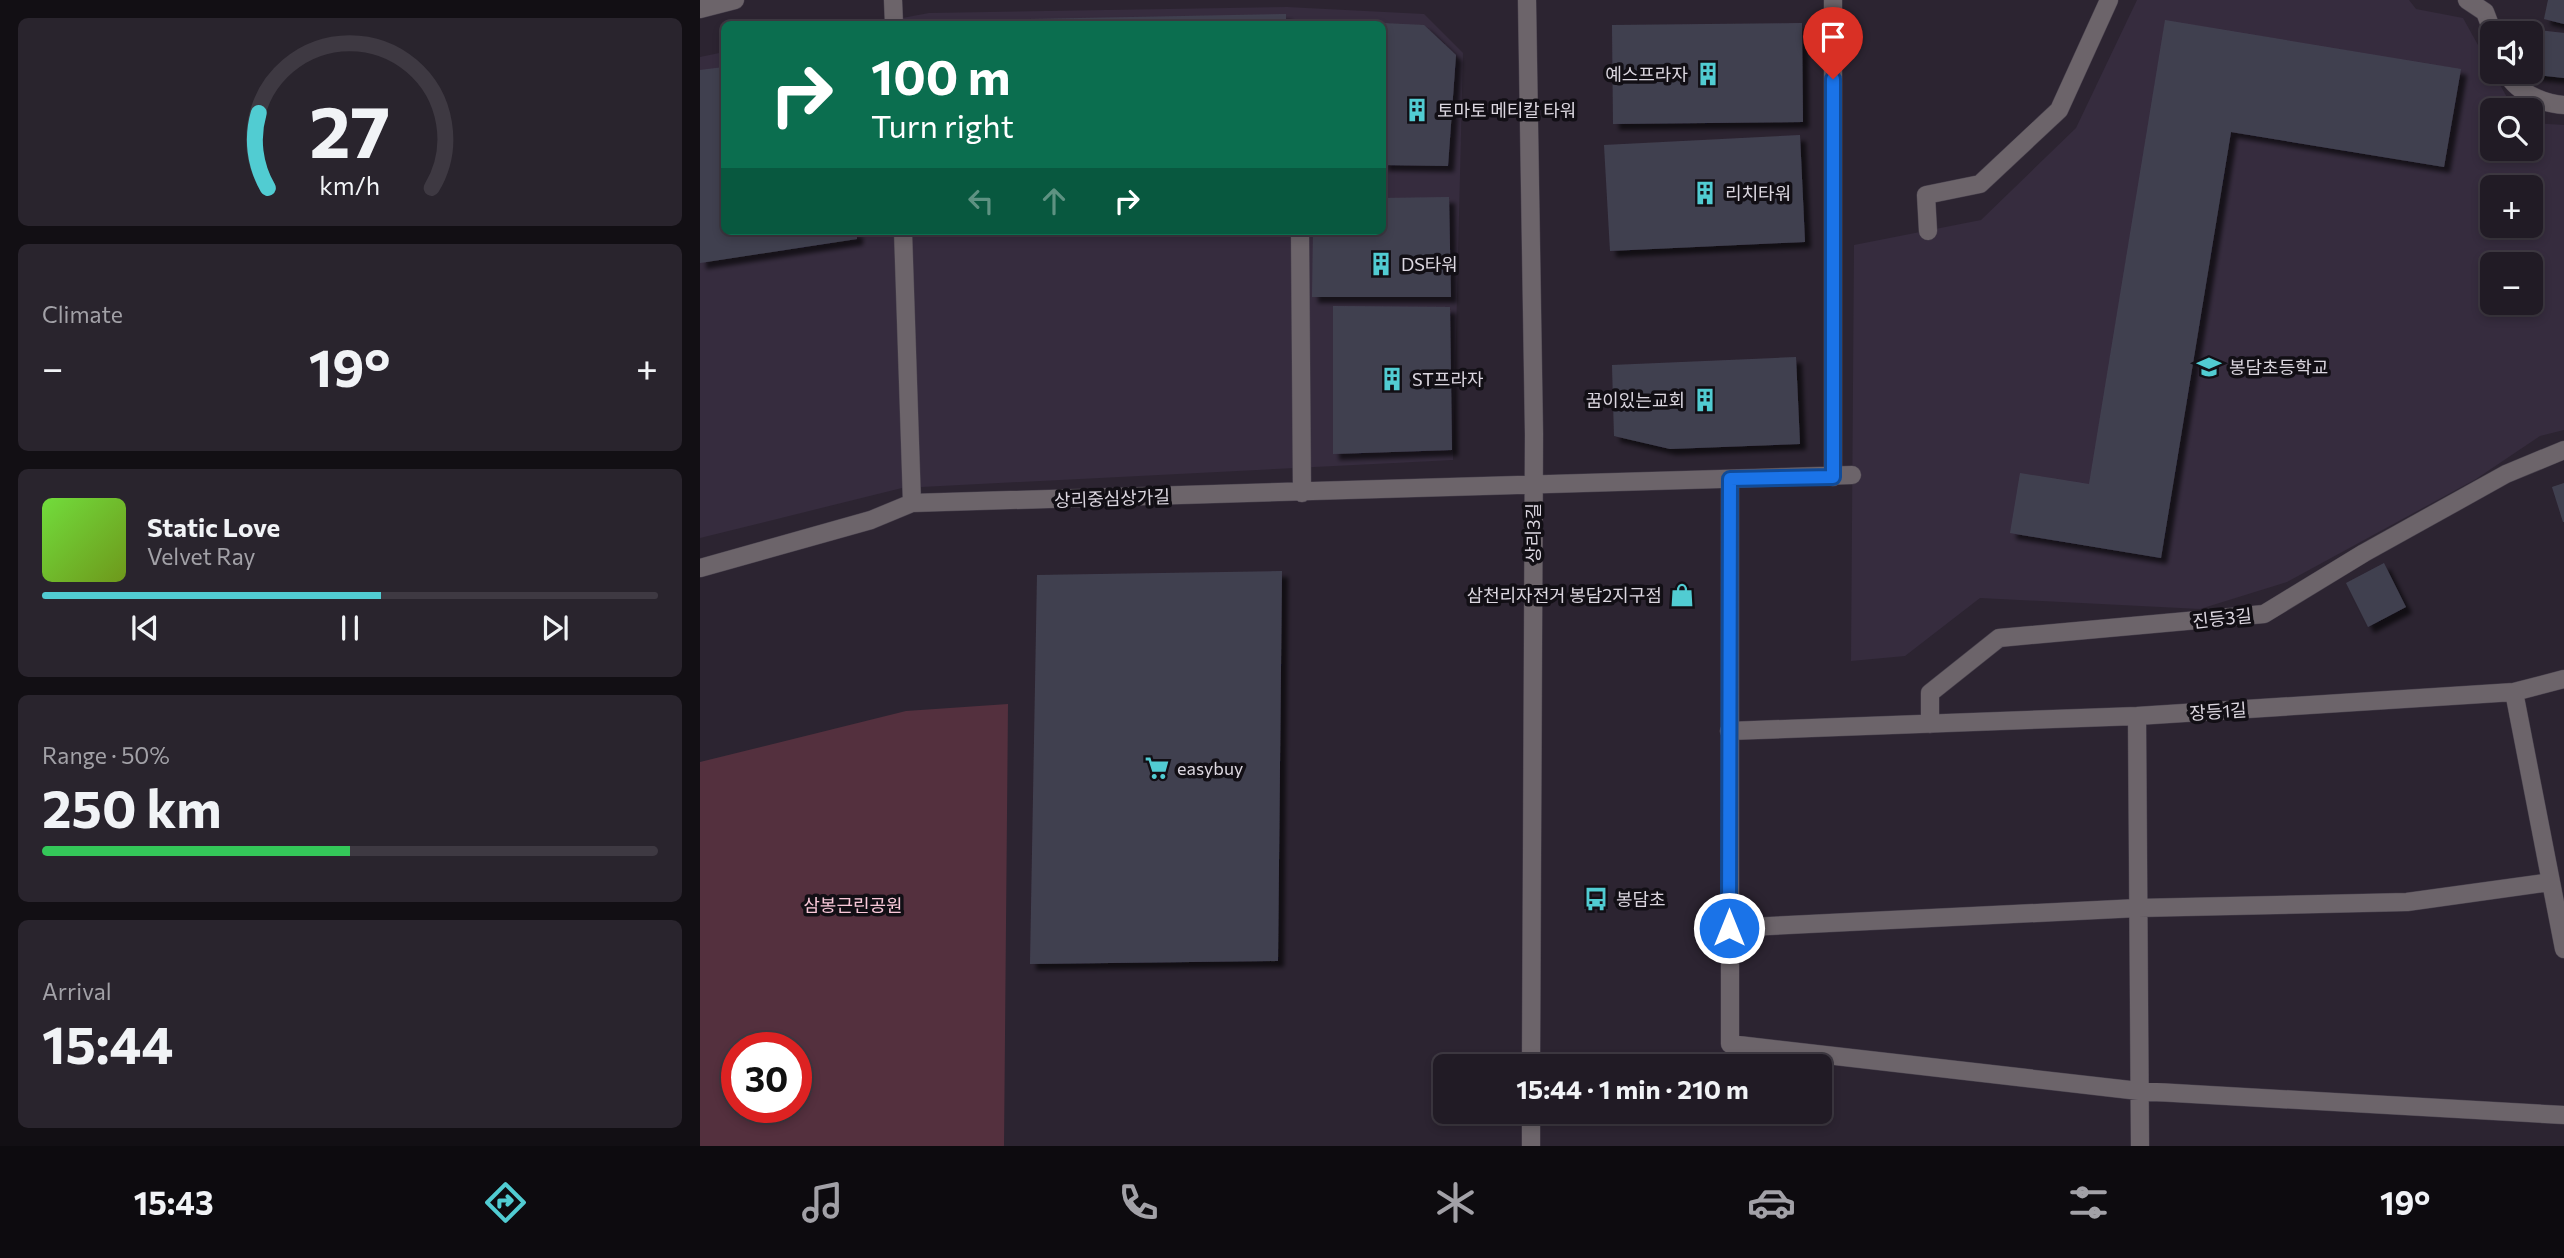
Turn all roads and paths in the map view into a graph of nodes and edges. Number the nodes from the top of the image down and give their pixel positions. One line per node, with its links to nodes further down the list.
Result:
1 (735, 0): 7 (street)
2 (894, 0): 8 (street)
3 (1527, 0): 19 (street, 상리3길)
4 (1833, 0): 17 (street)
5 (2109, 0): 12 (street)
6 (2467, 0): 9 (street)
7 (700, 9)
8 (894, 21)
9 (2489, 21)
10 (2515, 84): 11 (street)
11 (2564, 105)
12 (1928, 231)
13 (903, 235): 21 (street)
14 (1300, 235): 20 (street)
15 (2564, 450): 26 (street, 진등3길)
16 (1852, 475): 17 (street, 상리중심상가길)
17 (1833, 477): 18 (street, 상리중심상가길)
18 (1730, 479): 19 (street, 상리중심상가길); 27 (street)
19 (1534, 486): 20 (street, 상리중심상가길); 32 (street, 상리3길)
20 (1302, 493): 21 (street, 상리중심상가길)
21 (912, 503): 22 (street, 상리중심상가길)
22 (700, 568)
23 (2564, 679): 24 (street, 장등1길)
24 (2514, 692): 25 (street, 장등1길); 28 (street)
25 (2137, 716): 26 (street, 장등1길); 29 (street)
26 (1930, 724): 27 (street, 장등1길)
27 (1728, 731): 30 (street)
28 (2551, 882): 29 (street); 31 (street)
29 (2138, 908): 30 (street); 33 (street)
30 (1729, 928): 33 (street)
31 (2564, 949)
32 (1531, 1054)
33 (2138, 1091): 34 (street); 37 (street)
34 (2564, 1115)
35 (1531, 1124): 36 (street)
36 (1531, 1146)
37 (2140, 1146)

